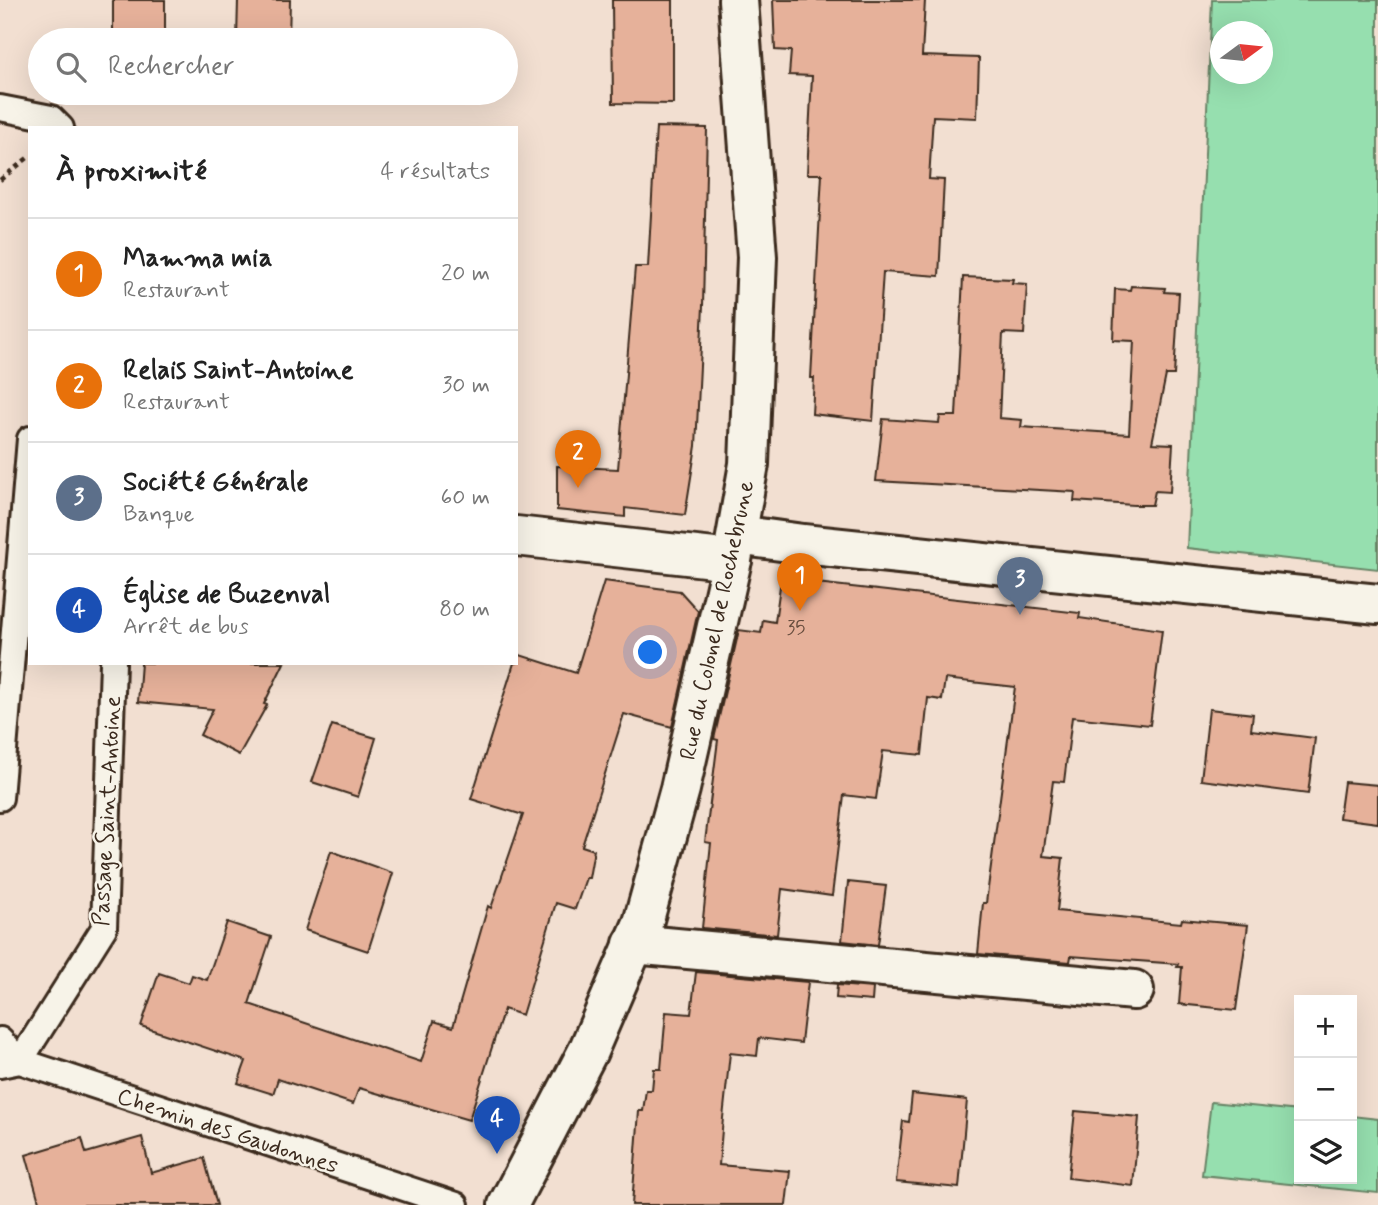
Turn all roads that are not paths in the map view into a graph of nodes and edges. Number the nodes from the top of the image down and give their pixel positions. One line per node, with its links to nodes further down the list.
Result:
1 (738, 0): 6 (street, Rue du Colonel de Rochebrune)
2 (0, 108): 3 (lane)
3 (59, 126)
4 (28, 463): 9 (lane)
5 (518, 536): 6 (street)
6 (734, 547): 7 (street); 10 (street, Rue du Colonel de Rochebrune)
7 (1378, 604)
8 (113, 665): 13 (lane, Passage Saint-Antoine)
9 (0, 798)
10 (633, 944): 11 (street); 15 (street, Rue du Colonel de Rochebrune)
11 (1134, 990)
12 (0, 1040): 13 (lane)
13 (10, 1063): 14 (lane, Chemin des Gaudonnes)
14 (456, 1205)
15 (508, 1205)

